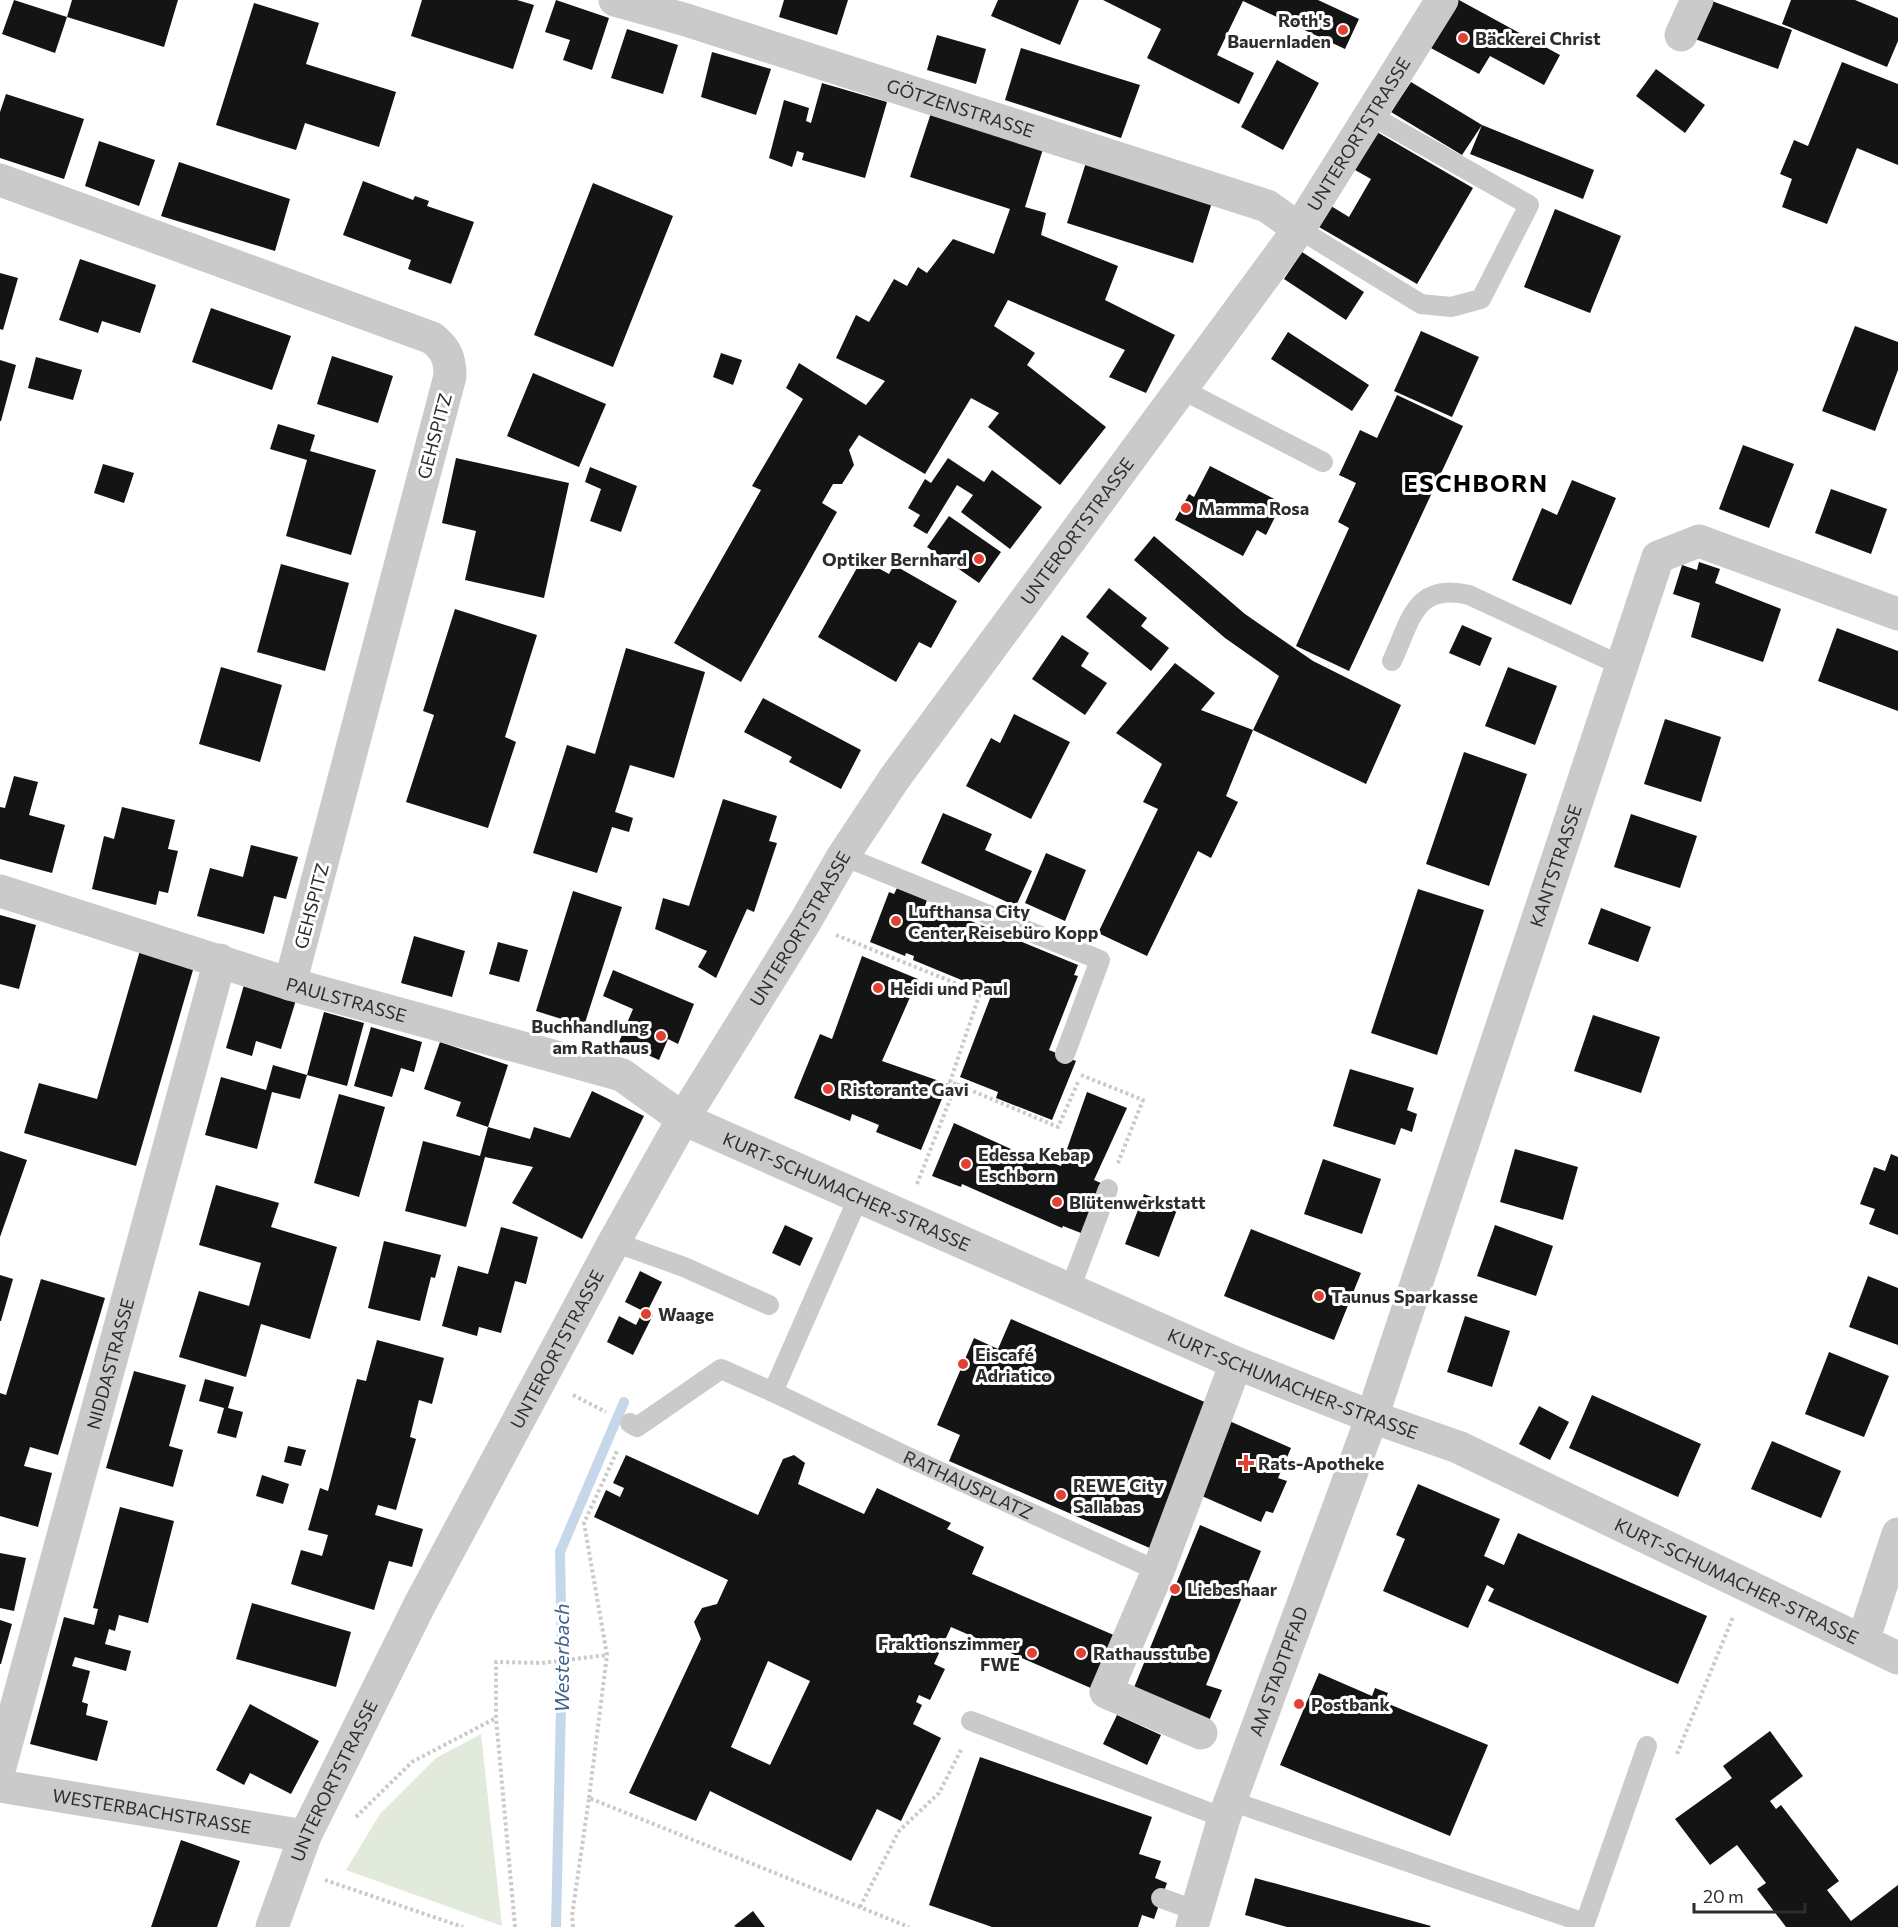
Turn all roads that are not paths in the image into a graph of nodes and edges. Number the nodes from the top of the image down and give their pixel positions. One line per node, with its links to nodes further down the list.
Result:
1 (615, 0): 7 (street, GÖTZENSTRASSE)
2 (1442, 0): 5 (street, UNTERORTSTRASSE)
3 (1697, 0): 4 (street)
4 (1681, 35)
5 (1370, 115): 7 (street, UNTERORTSTRASSE); 7 (lane)
6 (0, 180): 16 (street, GEHSPITZ)
7 (1299, 229): 8 (street, UNTERORTSTRASSE)
8 (1181, 389): 9 (lane); 13 (street, UNTERORTSTRASSE)
9 (1323, 462)
10 (1898, 614): 12 (street, KANTSTRASSE)
11 (1392, 661): 12 (lane)
12 (1622, 666): 26 (street, KANTSTRASSE)
13 (843, 856): 17 (lane); 18 (street, UNTERORTSTRASSE)
14 (0, 891): 15 (street, PAULSTRASSE)
15 (220, 960): 16 (street, PAULSTRASSE); 35 (street, NIDDASTRASSE)
16 (290, 984): 18 (street, PAULSTRASSE)
17 (1065, 1054)
18 (683, 1119): 20 (street, KURT-SCHUMACHER-STRASSE); 21 (street, UNTERORTSTRASSE)
19 (1108, 1189): 22 (lane)
20 (859, 1196): 22 (street, KURT-SCHUMACHER-STRASSE); 25 (lane)
21 (614, 1242): 23 (lane); 38 (street, UNTERORTSTRASSE)
22 (1070, 1289): 24 (street, KURT-SCHUMACHER-STRASSE)
23 (769, 1305)
24 (1236, 1363): 26 (street, KURT-SCHUMACHER-STRASSE); 29 (street)
25 (773, 1392): 27 (lane, RATHAUSPLATZ); 29 (lane, RATHAUSPLATZ)
26 (1372, 1417): 30 (street, KURT-SCHUMACHER-STRASSE); 37 (street, AM STADTPFAD)
27 (630, 1423)
28 (1898, 1534): 30 (street)
29 (1158, 1571): 33 (street)
30 (1863, 1641): 31 (street, KURT-SCHUMACHER-STRASSE)
31 (1898, 1658)
32 (971, 1721): 37 (lane)
33 (1200, 1733)
34 (1647, 1746): 37 (lane)
35 (0, 1767)
36 (0, 1786): 38 (street, WESTERBACHSTRASSE)
37 (1228, 1809): 40 (street, AM STADTPFAD)
38 (305, 1836): 41 (street, UNTERORTSTRASSE)
39 (1161, 1898): 40 (lane)
40 (1194, 1919)
41 (272, 1927)

